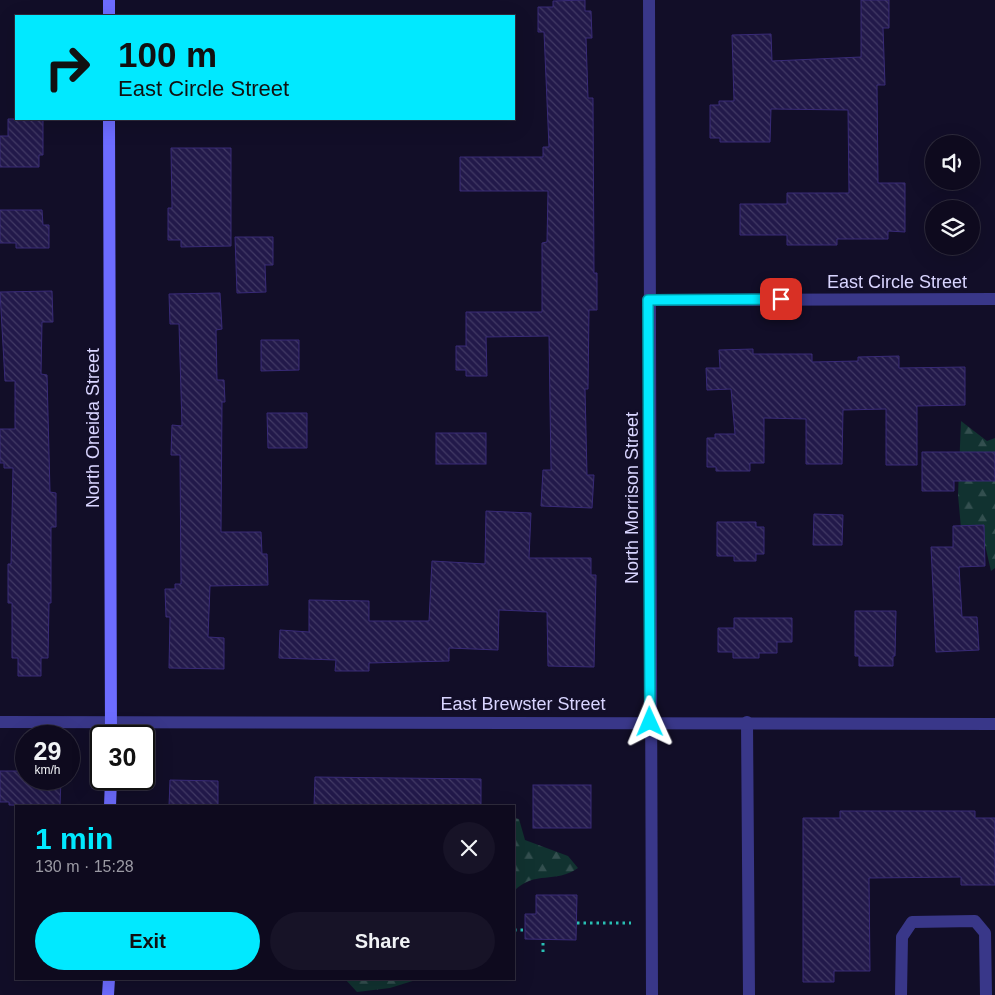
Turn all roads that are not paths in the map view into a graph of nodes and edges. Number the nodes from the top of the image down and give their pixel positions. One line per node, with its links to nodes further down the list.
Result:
1 (109, 0): 3 (main road)
2 (649, 0): 6 (street, North Morrison Street)
3 (109, 15)
4 (109, 120): 7 (main road, North Oneida Street)
5 (995, 299): 6 (street, East Circle Street)
6 (648, 300): 9 (street, North Morrison Street)
7 (111, 721): 8 (street, East Brewster Street); 9 (street, East Brewster Street); 12 (main road, North Oneida Street)
8 (0, 722)
9 (650, 722): 10 (street, East Brewster Street); 17 (street, North Morrison Street)
10 (747, 722): 11 (street, East Brewster Street); 18 (street)
11 (995, 724)
12 (111, 725)
13 (111, 790): 14 (main road)
14 (110, 805)
15 (108, 980): 16 (main road)
16 (108, 995)
17 (652, 995)
18 (749, 995)
19 (901, 995): 20 (street)
20 (986, 995)

